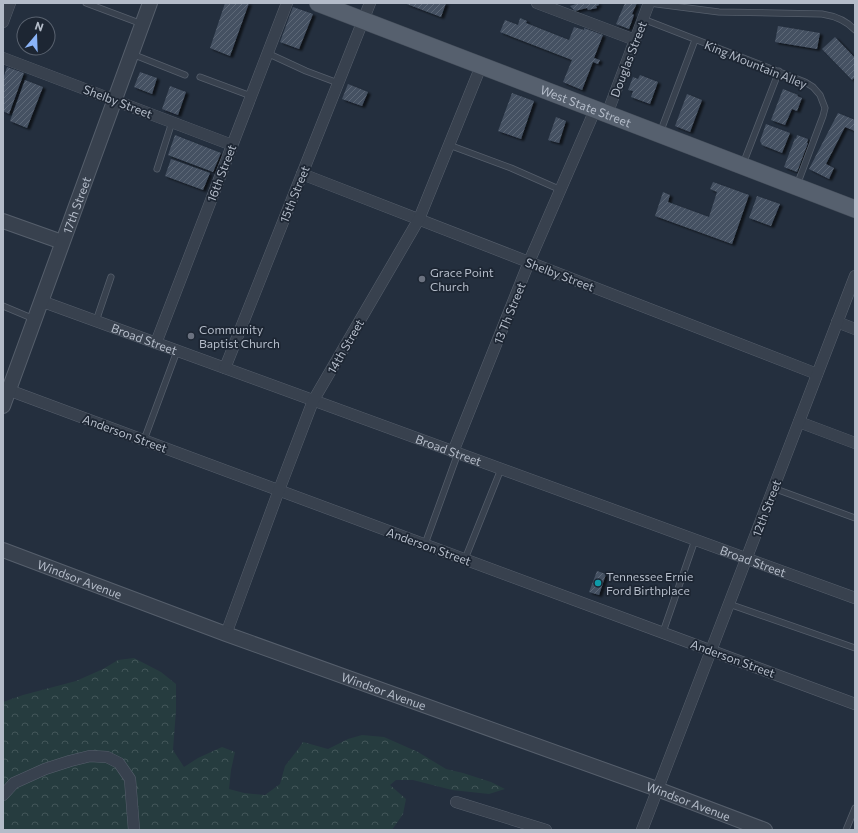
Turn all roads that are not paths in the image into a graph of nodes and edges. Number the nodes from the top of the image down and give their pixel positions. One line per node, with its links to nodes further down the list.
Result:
1 (10, 3): 11 (street)
2 (86, 3): 12 (lane)
3 (150, 3): 12 (street, 17th Street)
4 (287, 3): 16 (street, 16th Street)
5 (318, 3): 10 (main road, West State Street)
6 (370, 3): 10 (street, 15th Street)
7 (537, 3): 14 (street)
8 (649, 3): 9 (street, Douglas Street); 13 (lane)
9 (643, 19): 14 (street, Douglas Street); 15 (lane, King Mountain Alley)
10 (363, 20): 19 (main road, West State Street); 23 (street, 15th Street)
11 (3, 22)
12 (142, 24): 17 (street, 17th Street)
13 (855, 30)
14 (635, 40): 26 (street, Douglas Street)
15 (695, 40): 20 (lane, King Mountain Alley); 28 (lane)
16 (267, 53): 23 (lane); 24 (street, 16th Street)
17 (131, 54): 21 (lane); 25 (street, 17th Street)
18 (3, 58): 25 (street, Shelby Street)
19 (481, 66): 26 (main road, West State Street); 30 (street, 14th Street)
20 (779, 71): 31 (lane); 34 (lane, King Mountain Alley)
21 (186, 75)
22 (200, 77): 24 (lane)
23 (338, 83): 33 (street, 15th Street)
24 (251, 96): 29 (street, 16th Street)
25 (114, 100): 27 (street, Shelby Street); 39 (street, 17th Street)
26 (601, 112): 28 (main road, West State Street); 35 (street, 13 Th Street)
27 (172, 122): 29 (street, Shelby Street); 32 (lane)
28 (659, 134): 31 (main road, West State Street)
29 (232, 145): 49 (street, 16th Street)
30 (449, 145): 35 (lane); 37 (street, 14th Street)
31 (742, 166): 34 (main road, West State Street)
32 (157, 169)
33 (302, 174): 37 (street, Shelby Street); 51 (street, 15th Street)
34 (796, 187): 36 (main road, West State Street)
35 (561, 190): 40 (street, 13 Th Street)
36 (855, 209)
37 (419, 219): 40 (street, Shelby Street); 54 (street, 14th Street)
38 (3, 220): 39 (street)
39 (62, 242): 43 (street, 17th Street)
40 (529, 262): 52 (street, Shelby Street); 59 (street, 13 Th Street)
41 (855, 276): 47 (street, 12th Street)
42 (111, 277): 46 (lane)
43 (41, 301): 45 (street, 17th Street); 46 (street, Broad Street)
44 (3, 306): 45 (lane)
45 (35, 319): 53 (street, 17th Street)
46 (96, 321): 49 (street, Broad Street)
47 (837, 322): 48 (street); 52 (street, 12th Street)
48 (855, 329)
49 (156, 343): 50 (street, Broad Street)
50 (177, 351): 51 (street, Broad Street); 57 (lane)
51 (225, 368): 54 (street, Broad Street)
52 (817, 374): 56 (street, 12th Street)
53 (6, 389): 55 (street, 17th Street); 57 (street, Anderson Street)
54 (313, 401): 59 (street, Broad Street); 62 (street, 14th Street)
55 (3, 406)
56 (799, 422): 58 (street); 61 (street, 12th Street)
57 (144, 440): 62 (street, Anderson Street)
58 (855, 443)
59 (456, 453): 60 (street, Broad Street); 65 (lane)
60 (501, 469): 64 (street, Broad Street); 67 (lane)
61 (773, 488): 63 (lane); 68 (street, 12th Street)
62 (279, 490): 65 (street, Anderson Street); 72 (street, 14th Street)
63 (855, 518)
64 (695, 540): 68 (street, Broad Street); 71 (lane)
65 (425, 544): 67 (street, Anderson Street)
66 (3, 550): 72 (street, Windsor Avenue)
67 (466, 559): 71 (street, Anderson Street)
68 (746, 559): 69 (street, Broad Street); 70 (street, 12th Street)
69 (855, 598)
70 (729, 604): 73 (lane); 74 (street, 12th Street)
71 (663, 632): 74 (street, Anderson Street)
72 (226, 634): 76 (street, Windsor Avenue)
73 (855, 648)
74 (711, 650): 75 (street, Anderson Street); 76 (street, 12th Street)
75 (855, 704)
76 (657, 789): 82 (street, 12th Street); 83 (street, Windsor Avenue)
77 (3, 795): 80 (street)
78 (456, 802): 81 (street)
79 (855, 808): 84 (lane)
80 (134, 830)
81 (546, 830)
82 (642, 830)
83 (765, 830)
84 (846, 830)

